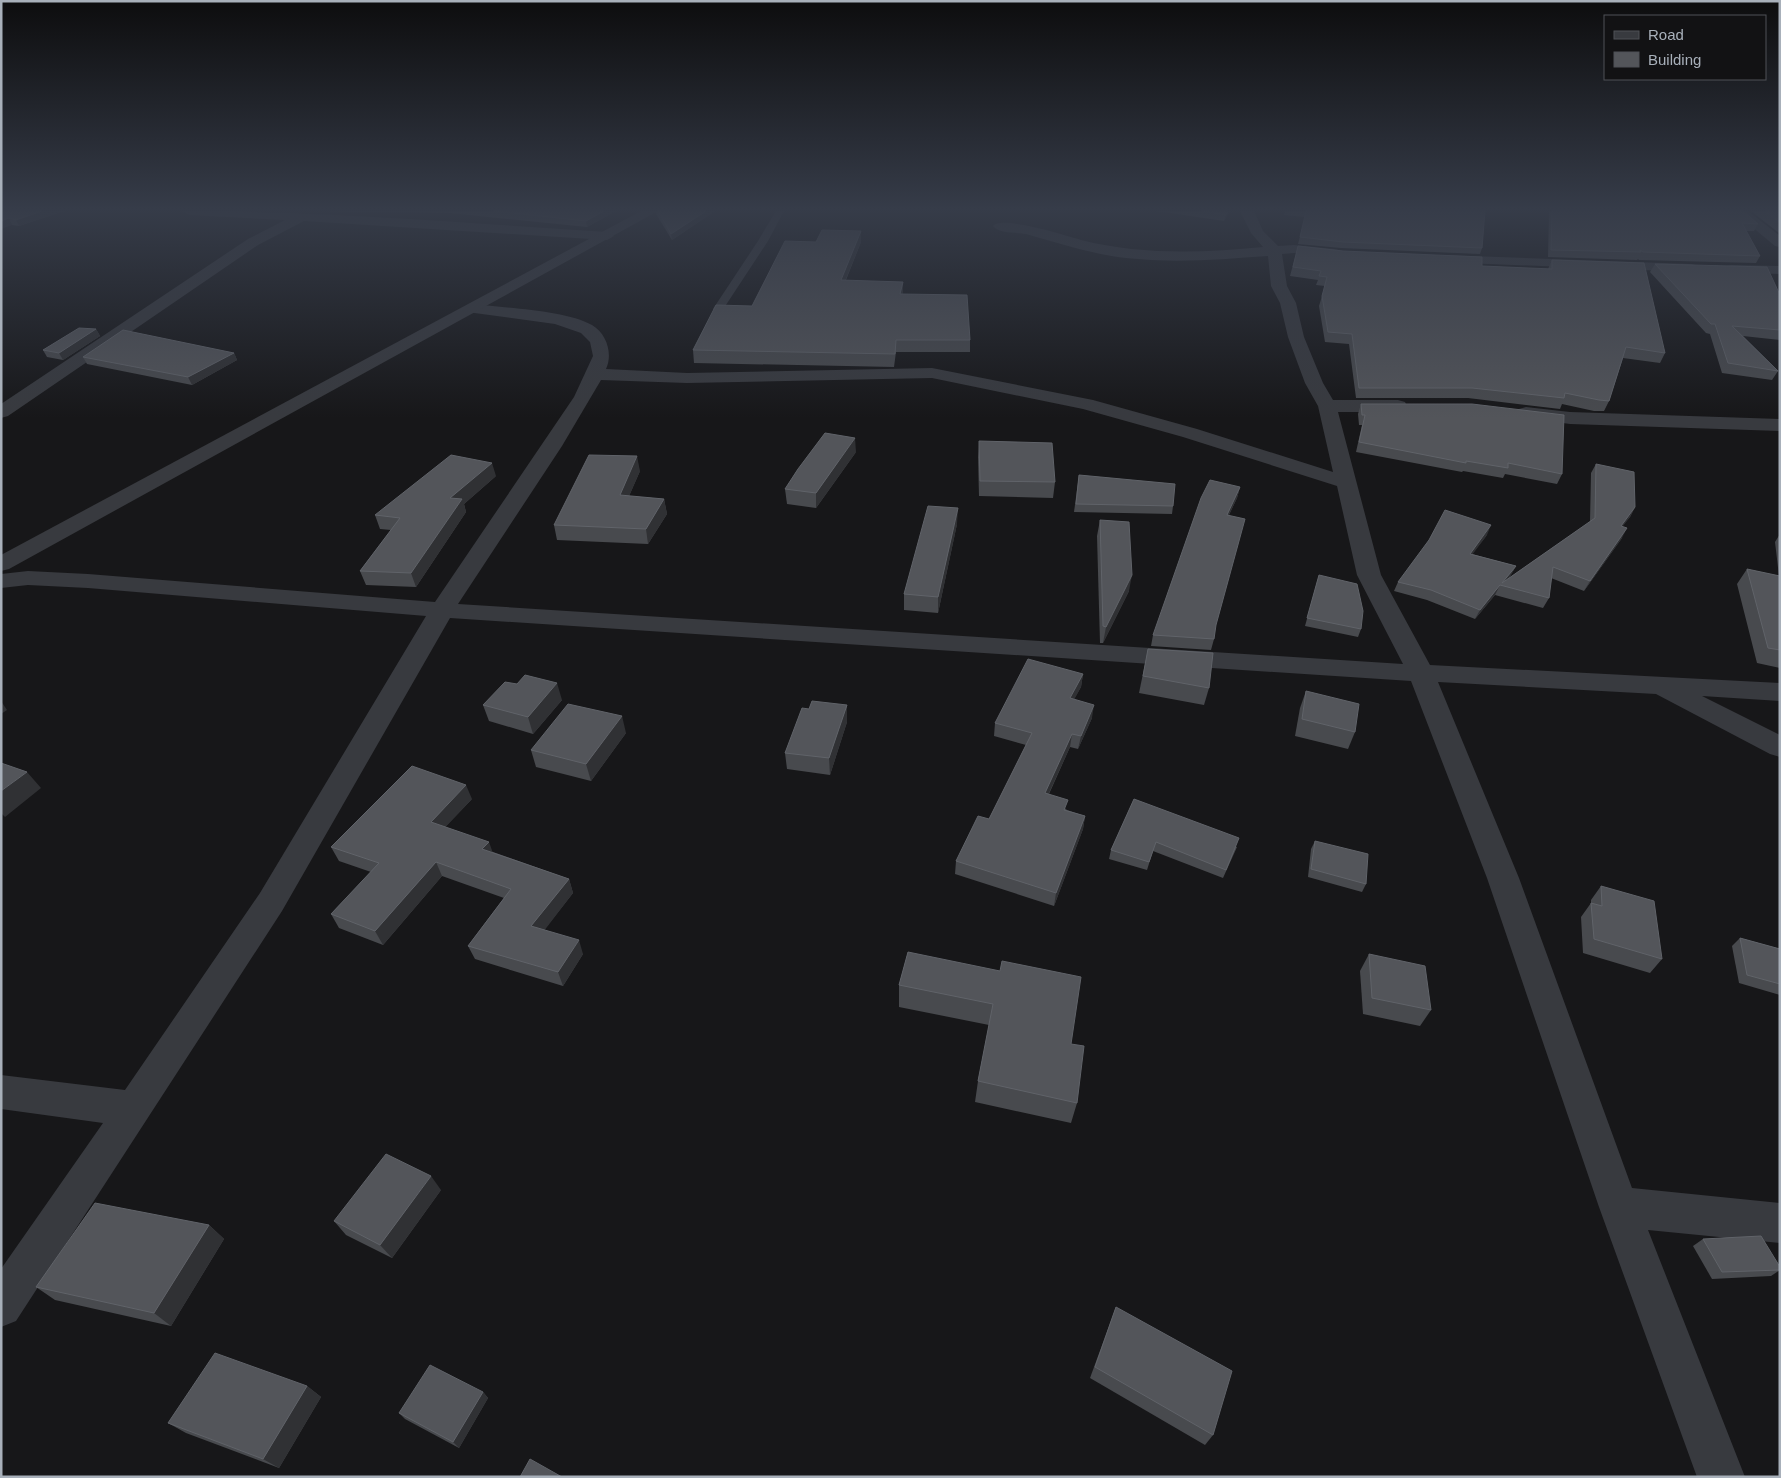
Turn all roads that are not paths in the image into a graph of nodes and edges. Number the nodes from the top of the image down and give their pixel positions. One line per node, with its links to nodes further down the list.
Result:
1 (197, 280): 11 (street)
2 (526, 280): 6 (street)
3 (737, 280): 5 (lane)
4 (1278, 280): 8 (street)
5 (718, 308)
6 (473, 309): 7 (street); 14 (street)
7 (595, 374): 13 (street); 16 (street)
8 (1327, 406): 9 (street); 13 (street)
9 (1412, 406)
10 (1505, 410): 12 (street)
11 (1, 412)
12 (1780, 425)
13 (1347, 483): 17 (street)
14 (1, 564)
15 (1, 581): 16 (street)
16 (442, 610): 17 (street); 22 (street)
17 (1421, 673): 18 (street); 23 (street)
18 (1657, 685): 19 (street); 20 (street)
19 (1780, 692)
20 (1780, 747)
21 (1, 1092): 22 (street)
22 (134, 1109): 25 (street)
23 (1619, 1207): 24 (street); 26 (street)
24 (1780, 1223)
25 (1, 1306)
26 (1721, 1477)

